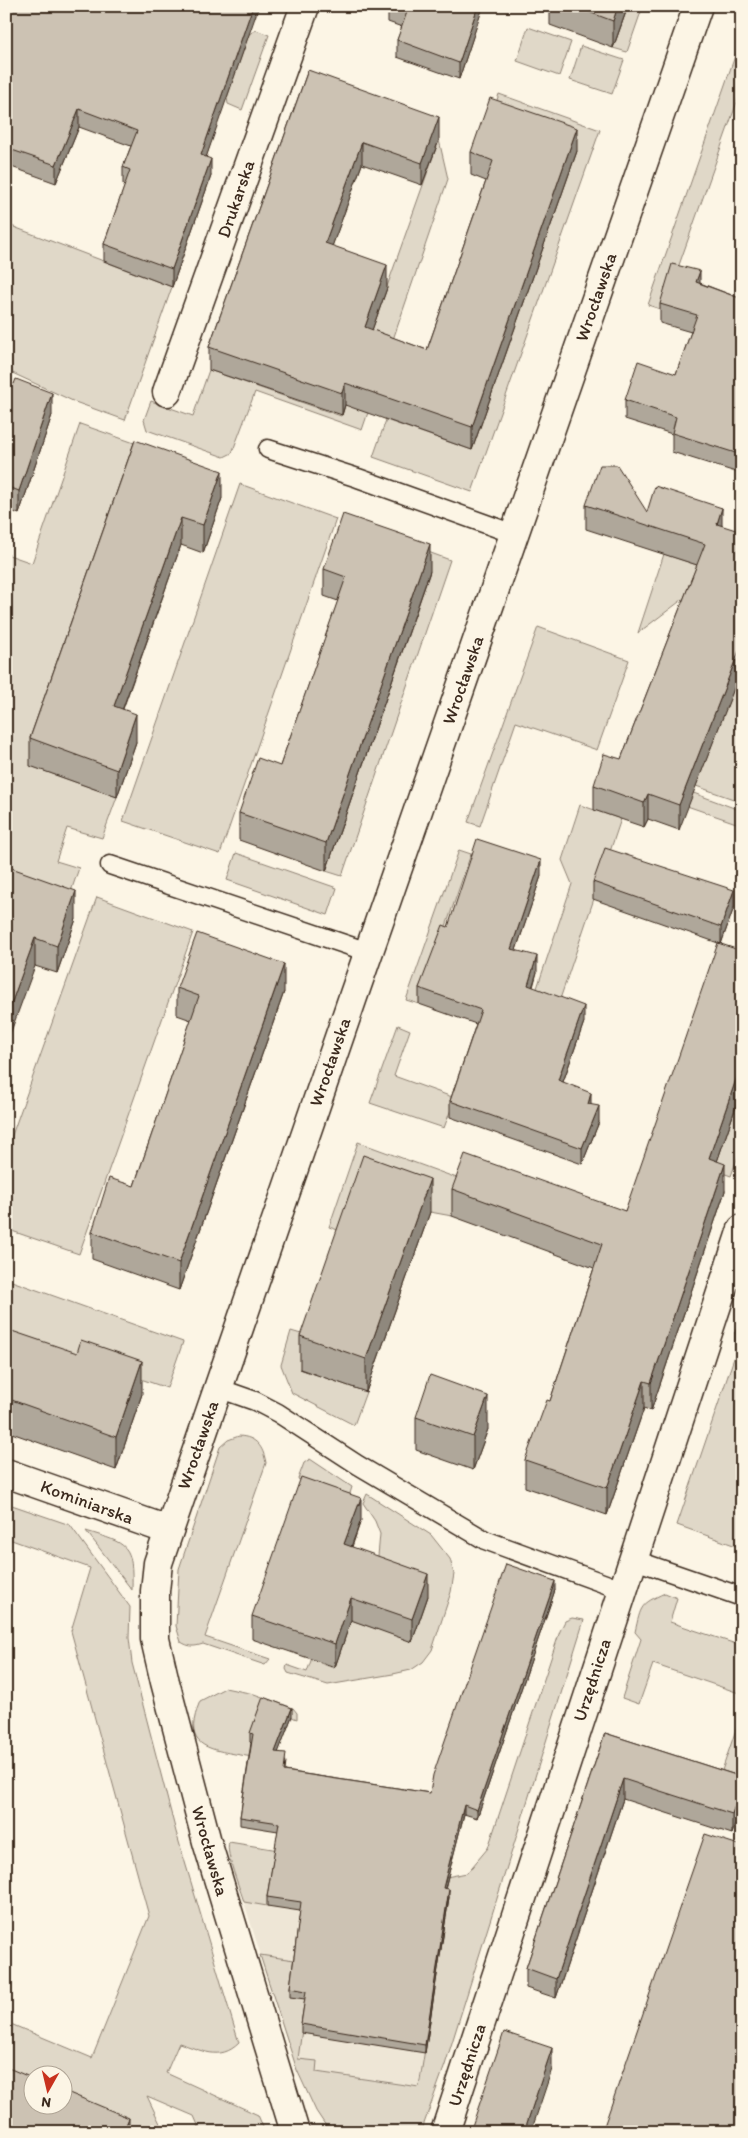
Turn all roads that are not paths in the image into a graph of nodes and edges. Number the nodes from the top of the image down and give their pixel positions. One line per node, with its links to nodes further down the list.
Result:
1 (305, 6): 3 (street, Drukarska)
2 (698, 6): 5 (street, Wrocławska)
3 (167, 392)
4 (268, 450): 5 (lane)
5 (514, 534): 7 (street, Wrocławska)
6 (110, 865): 7 (lane)
7 (368, 952): 9 (street, Wrocławska)
8 (742, 1228): 12 (street, Urzędnicza)
9 (218, 1388): 11 (street, Wrocławska); 13 (lane)
10 (6, 1473): 11 (street, Kominiarska)
11 (168, 1530): 15 (street, Wrocławska)
12 (632, 1558): 13 (street, Urzędnicza); 14 (lane)
13 (622, 1590): 16 (street, Urzędnicza)
14 (742, 1597)
15 (295, 2132)
16 (445, 2132)

